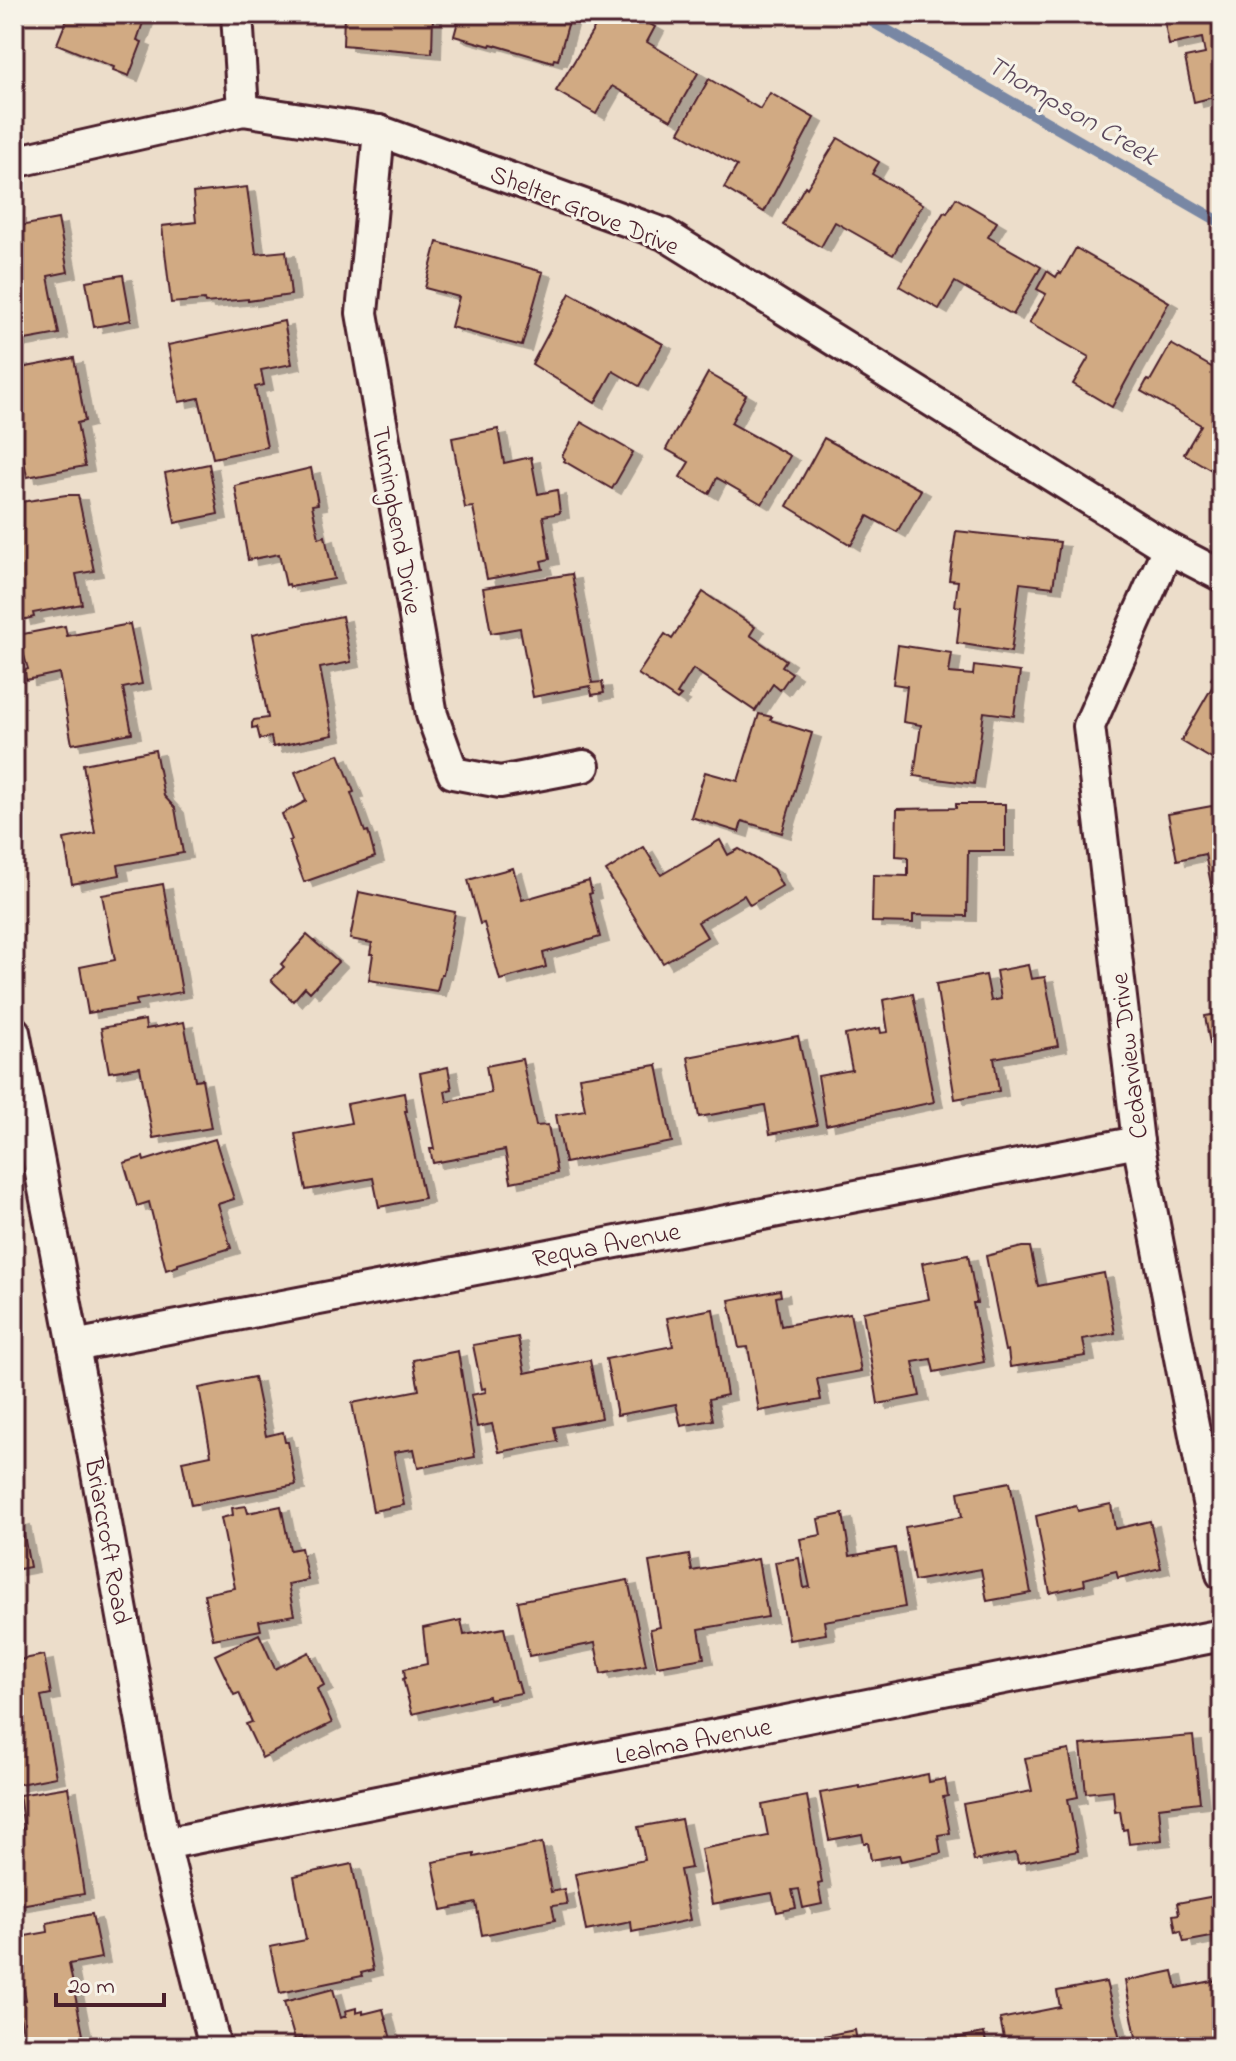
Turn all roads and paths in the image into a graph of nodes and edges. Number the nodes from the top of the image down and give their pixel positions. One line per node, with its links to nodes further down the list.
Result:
1 (237, 14): 2 (street)
2 (243, 110): 3 (street, Shelter Grove Drive); 4 (street, Shelter Grove Drive)
3 (379, 131): 5 (street, Shelter Grove Drive); 7 (street, Turningbend Drive)
4 (14, 162)
5 (1168, 548): 6 (street, Shelter Grove Drive); 9 (street, Cedarview Drive)
6 (1222, 576)
7 (584, 766)
8 (14, 1032): 10 (street, Briarcroft Road)
9 (1138, 1142): 10 (street, Requa Avenue); 11 (street, Cedarview Drive)
10 (74, 1346): 13 (street, Briarcroft Road)
11 (1222, 1574)
12 (1222, 1635): 13 (street, Lealma Avenue)
13 (164, 1844): 14 (street, Briarcroft Road)
14 (215, 2047)

